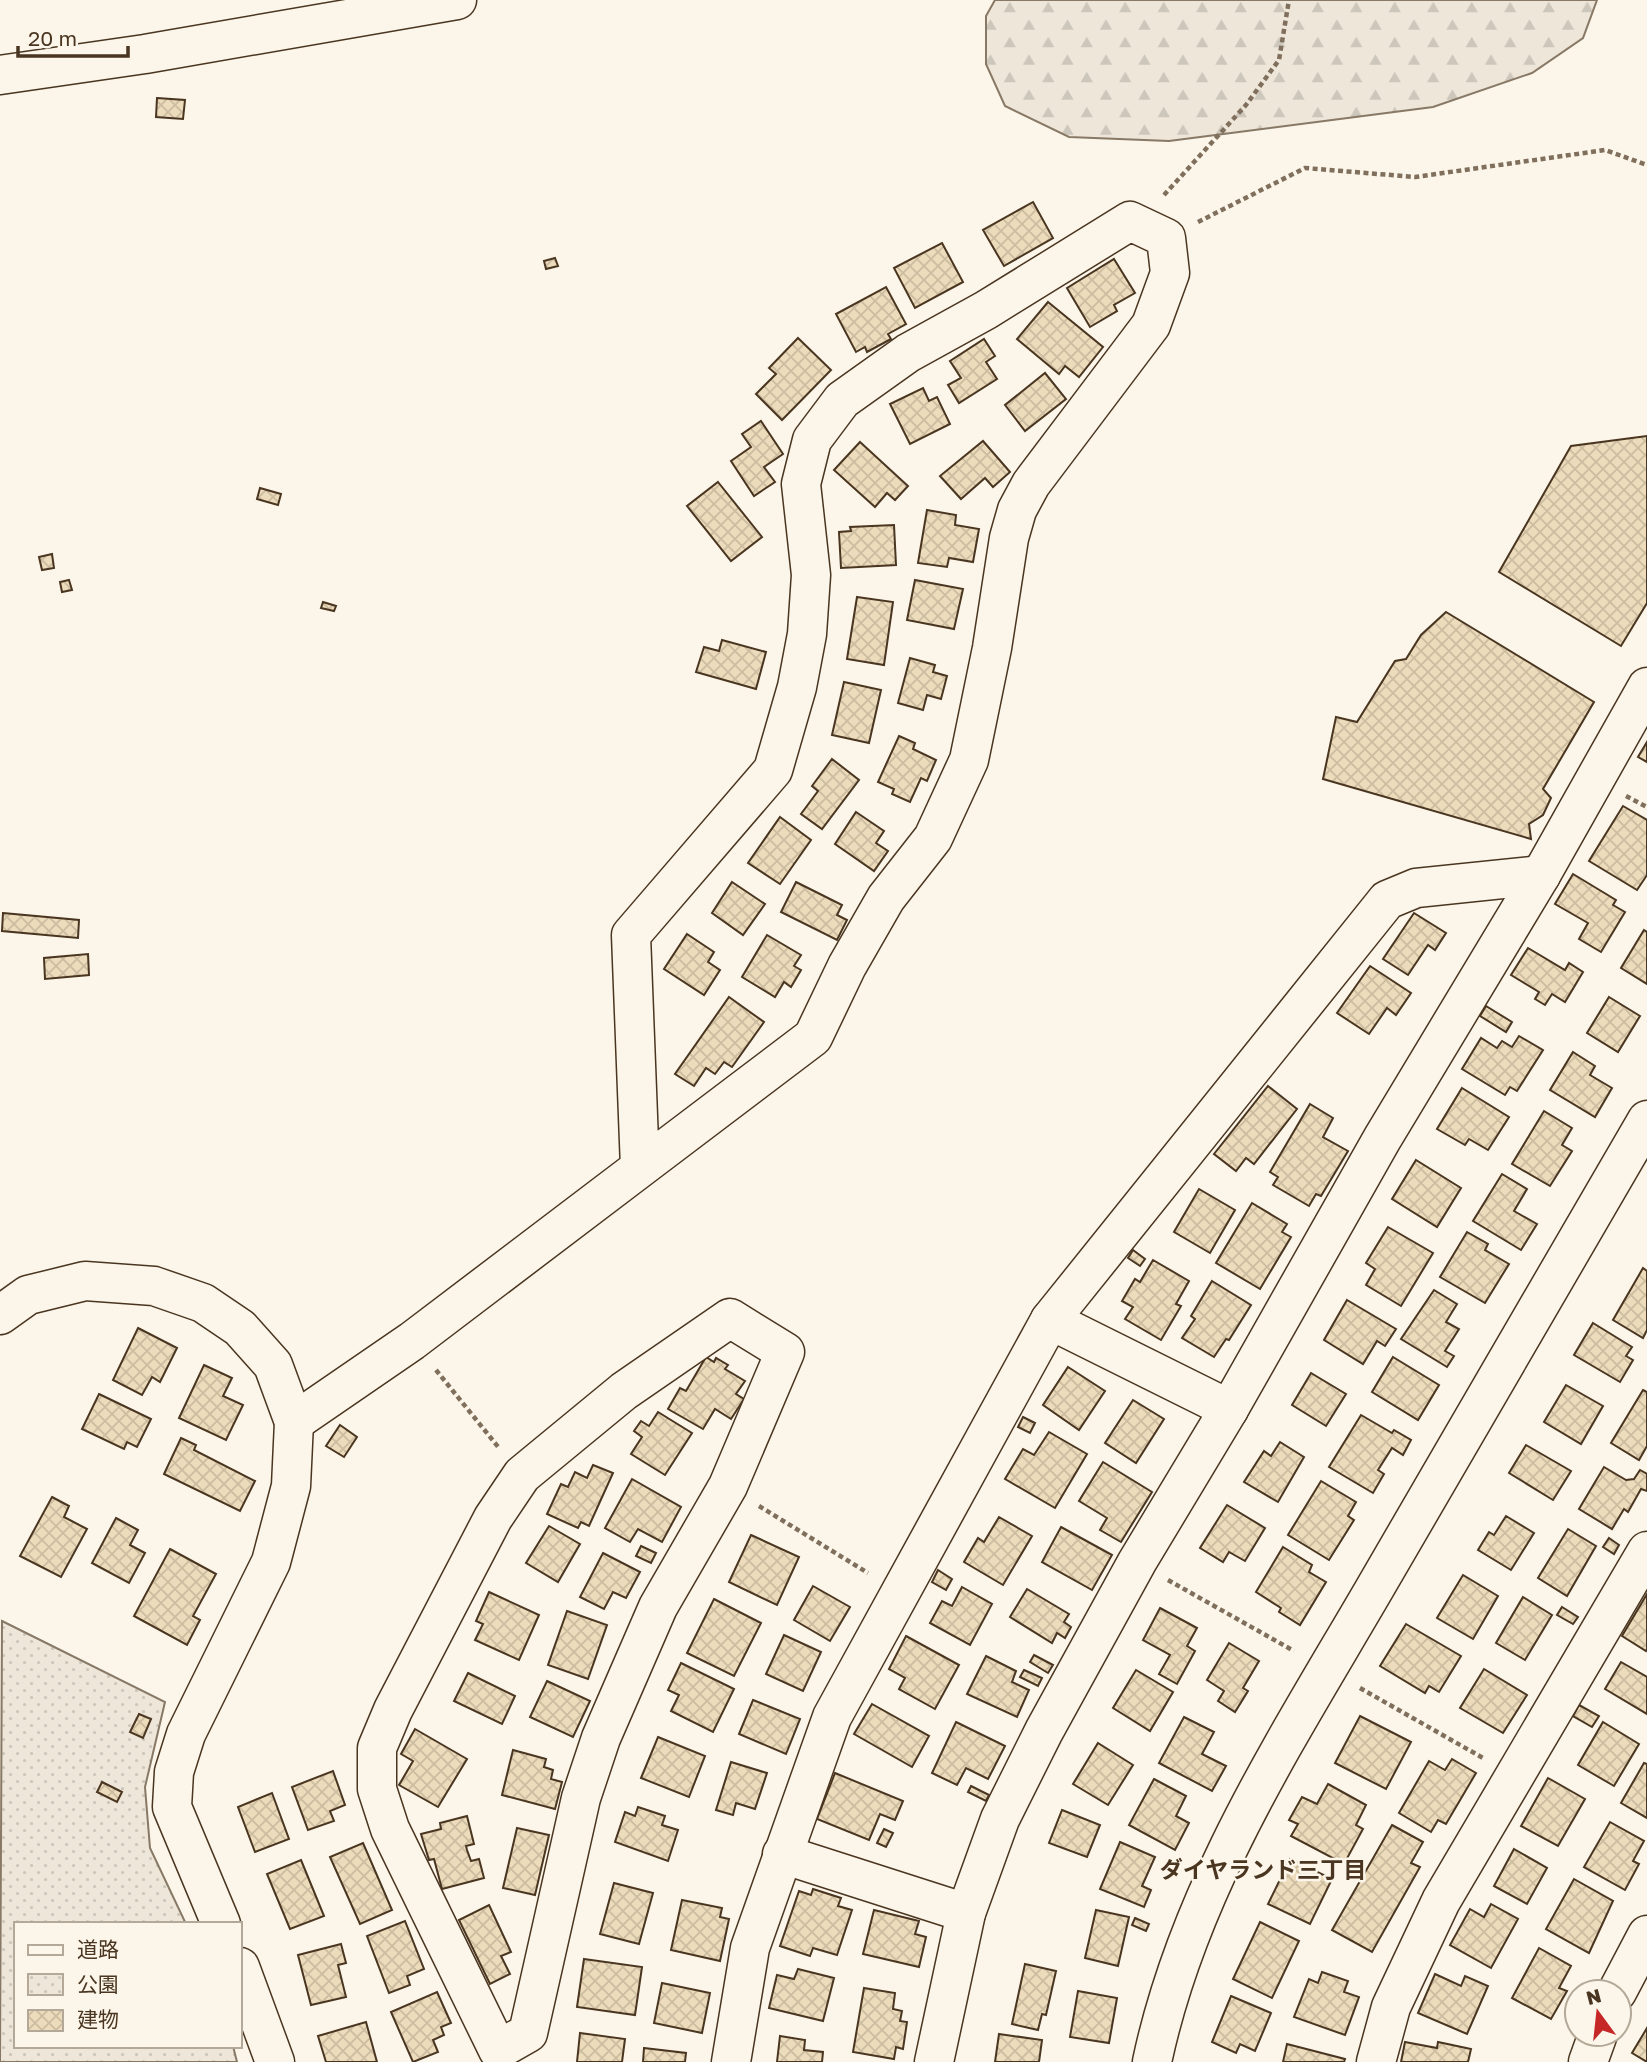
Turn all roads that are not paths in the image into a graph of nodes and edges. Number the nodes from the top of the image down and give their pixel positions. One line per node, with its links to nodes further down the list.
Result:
1 (457, 0): 2 (street)
2 (0, 75)
3 (1647, 687): 4 (street)
4 (1541, 875): 8 (street); 9 (street)
5 (1647, 1120): 22 (street)
6 (640, 1168): 6 (street); 10 (street)
7 (0, 1315): 10 (street)
8 (1050, 1320): 9 (street); 12 (street)
9 (1229, 1409): 13 (street)
10 (294, 1422): 14 (street)
11 (1647, 1552): 23 (street)
12 (782, 1854): 13 (street); 20 (street)
13 (966, 1913): 21 (street)
14 (220, 1922)
15 (1647, 1935): 17 (street)
16 (242, 1972): 19 (street)
17 (1624, 1978)
18 (501, 2056): 18 (street)
19 (275, 2062)
20 (731, 2062)
21 (934, 2062)
22 (1152, 2062)
23 (1376, 2062)

